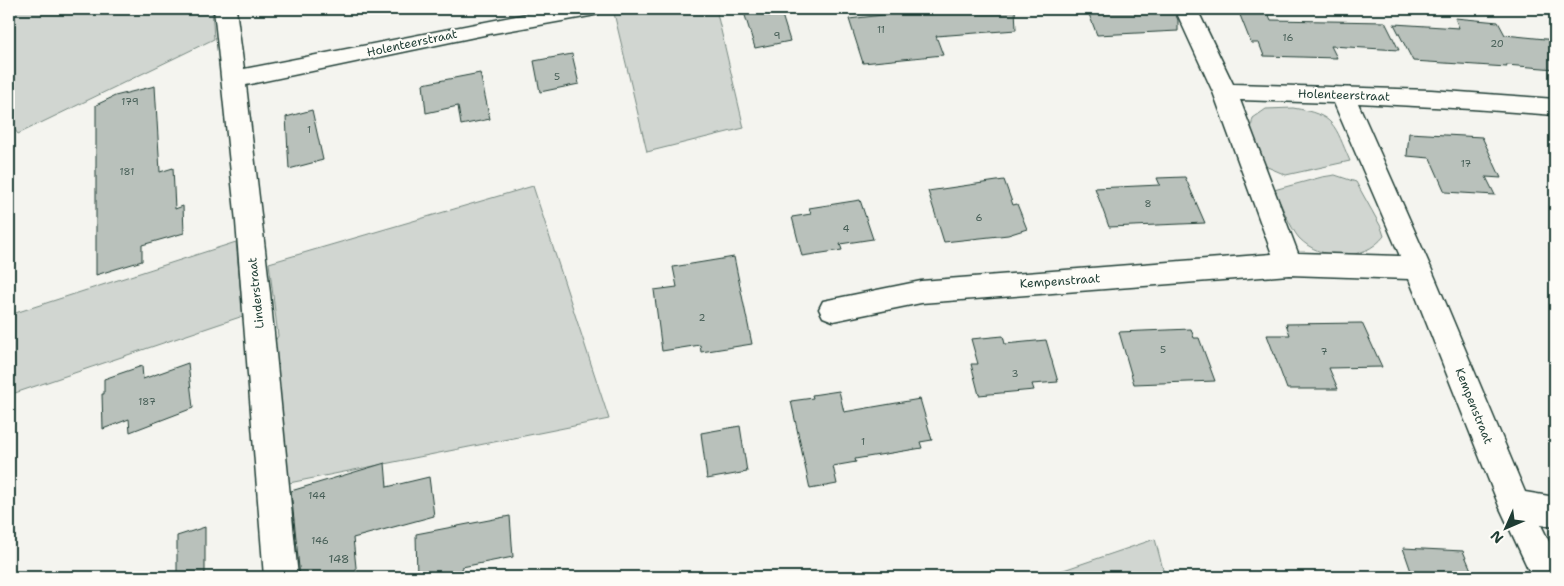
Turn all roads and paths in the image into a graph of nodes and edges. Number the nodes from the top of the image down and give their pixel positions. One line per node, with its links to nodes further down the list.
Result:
1 (225, 9): 4 (street, Linderstraat)
2 (590, 9): 4 (street, Holenteerstraat)
3 (1186, 9): 5 (street)
4 (235, 79): 13 (street, Linderstraat)
5 (1225, 92): 6 (street, Holenteerstraat); 8 (street)
6 (1342, 94): 7 (street, Holenteerstraat); 9 (street, Kempenstraat)
7 (1555, 107)
8 (1289, 264): 9 (street, Kempenstraat); 10 (street, Kempenstraat)
9 (1418, 268): 11 (street, Kempenstraat)
10 (833, 309)
11 (1515, 506): 12 (street); 14 (street, Kempenstraat)
12 (1555, 512)
13 (281, 577)
14 (1549, 577)

